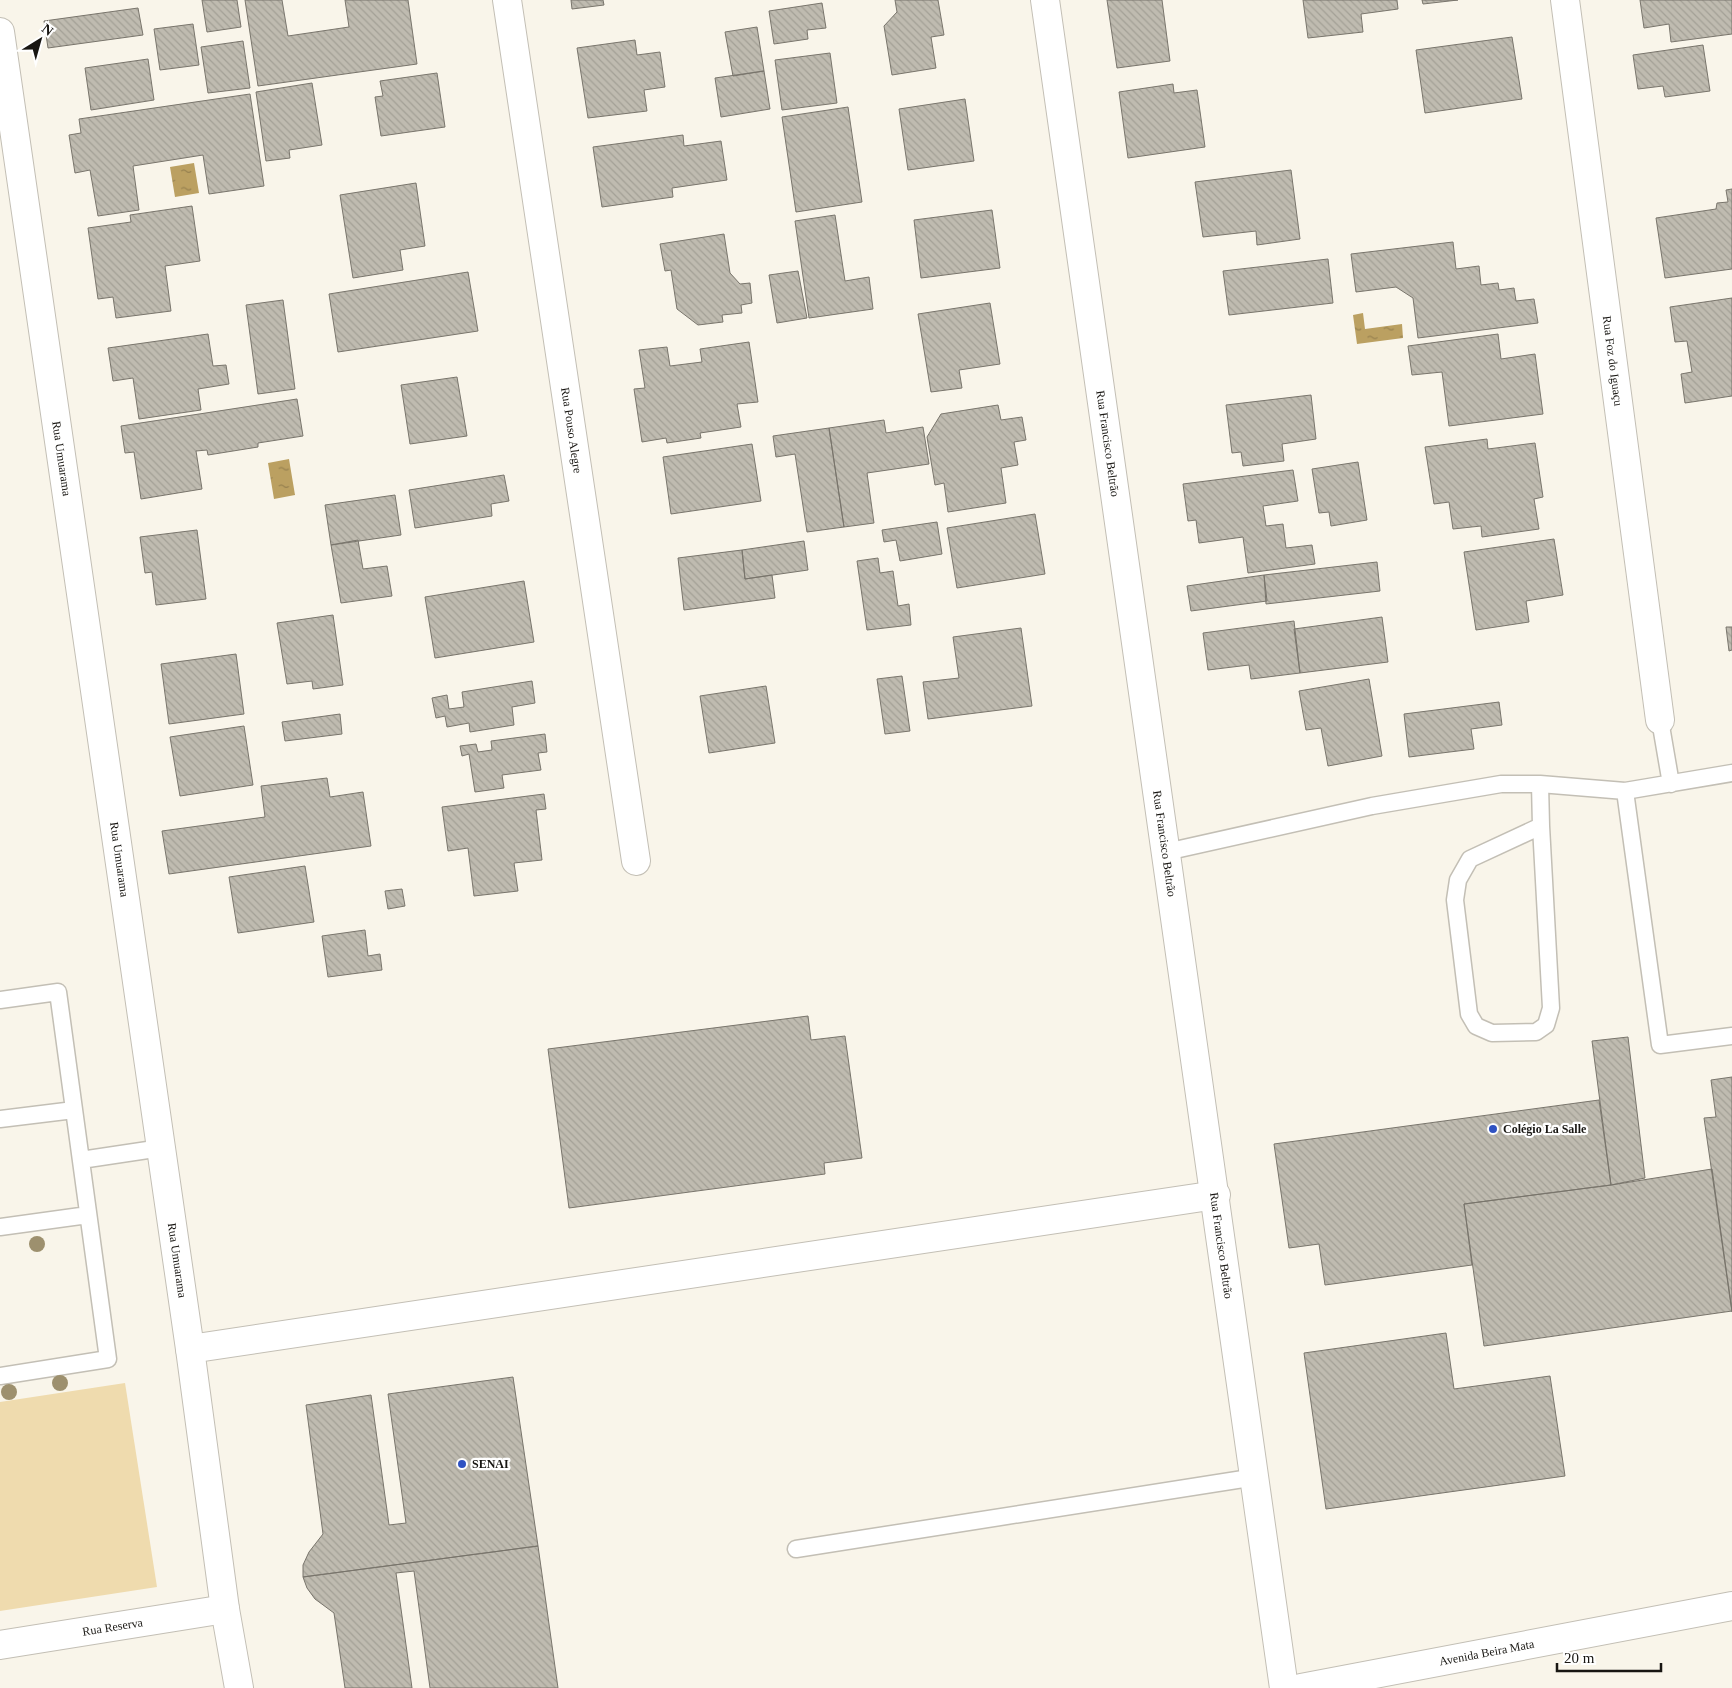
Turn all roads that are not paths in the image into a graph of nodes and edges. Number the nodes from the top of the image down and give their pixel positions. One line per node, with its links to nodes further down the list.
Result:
1 (507, 0): 12 (street, Rua Pouso Alegre)
2 (1045, 0): 11 (street, Rua Francisco Beltrão)
3 (1565, 0): 5 (street, Rua Foz do Iguaçu)
4 (0, 32): 17 (street, Rua Umuarama)
5 (1660, 720): 8 (lane)
6 (1732, 773): 8 (lane)
7 (1540, 784): 9 (lane); 10 (lane); 11 (lane)
8 (1671, 784): 9 (lane)
9 (1625, 791): 14 (lane)
10 (1541, 826): 10 (lane)
11 (1166, 852): 19 (street, Rua Francisco Beltrão)
12 (636, 861)
13 (0, 1000): 15 (lane)
14 (1732, 1036)
15 (74, 1110): 16 (lane); 18 (lane)
16 (0, 1119)
17 (161, 1148): 18 (lane); 22 (street, Rua Umuarama)
18 (81, 1160): 20 (lane)
19 (1216, 1195): 22 (street); 24 (street, Rua Francisco Beltrão)
20 (88, 1215): 21 (lane); 23 (lane)
21 (0, 1228)
22 (190, 1349): 27 (street, Rua Umuarama)
23 (0, 1376)
24 (1256, 1477): 25 (lane); 30 (street, Rua Francisco Beltrão)
25 (796, 1550)
26 (1732, 1606): 31 (street, Avenida Beira Mata)
27 (225, 1609): 28 (street, Rua Reserva); 29 (street, Rua Umuarama)
28 (0, 1645)
29 (239, 1688)
30 (1284, 1688)
31 (1301, 1688)

